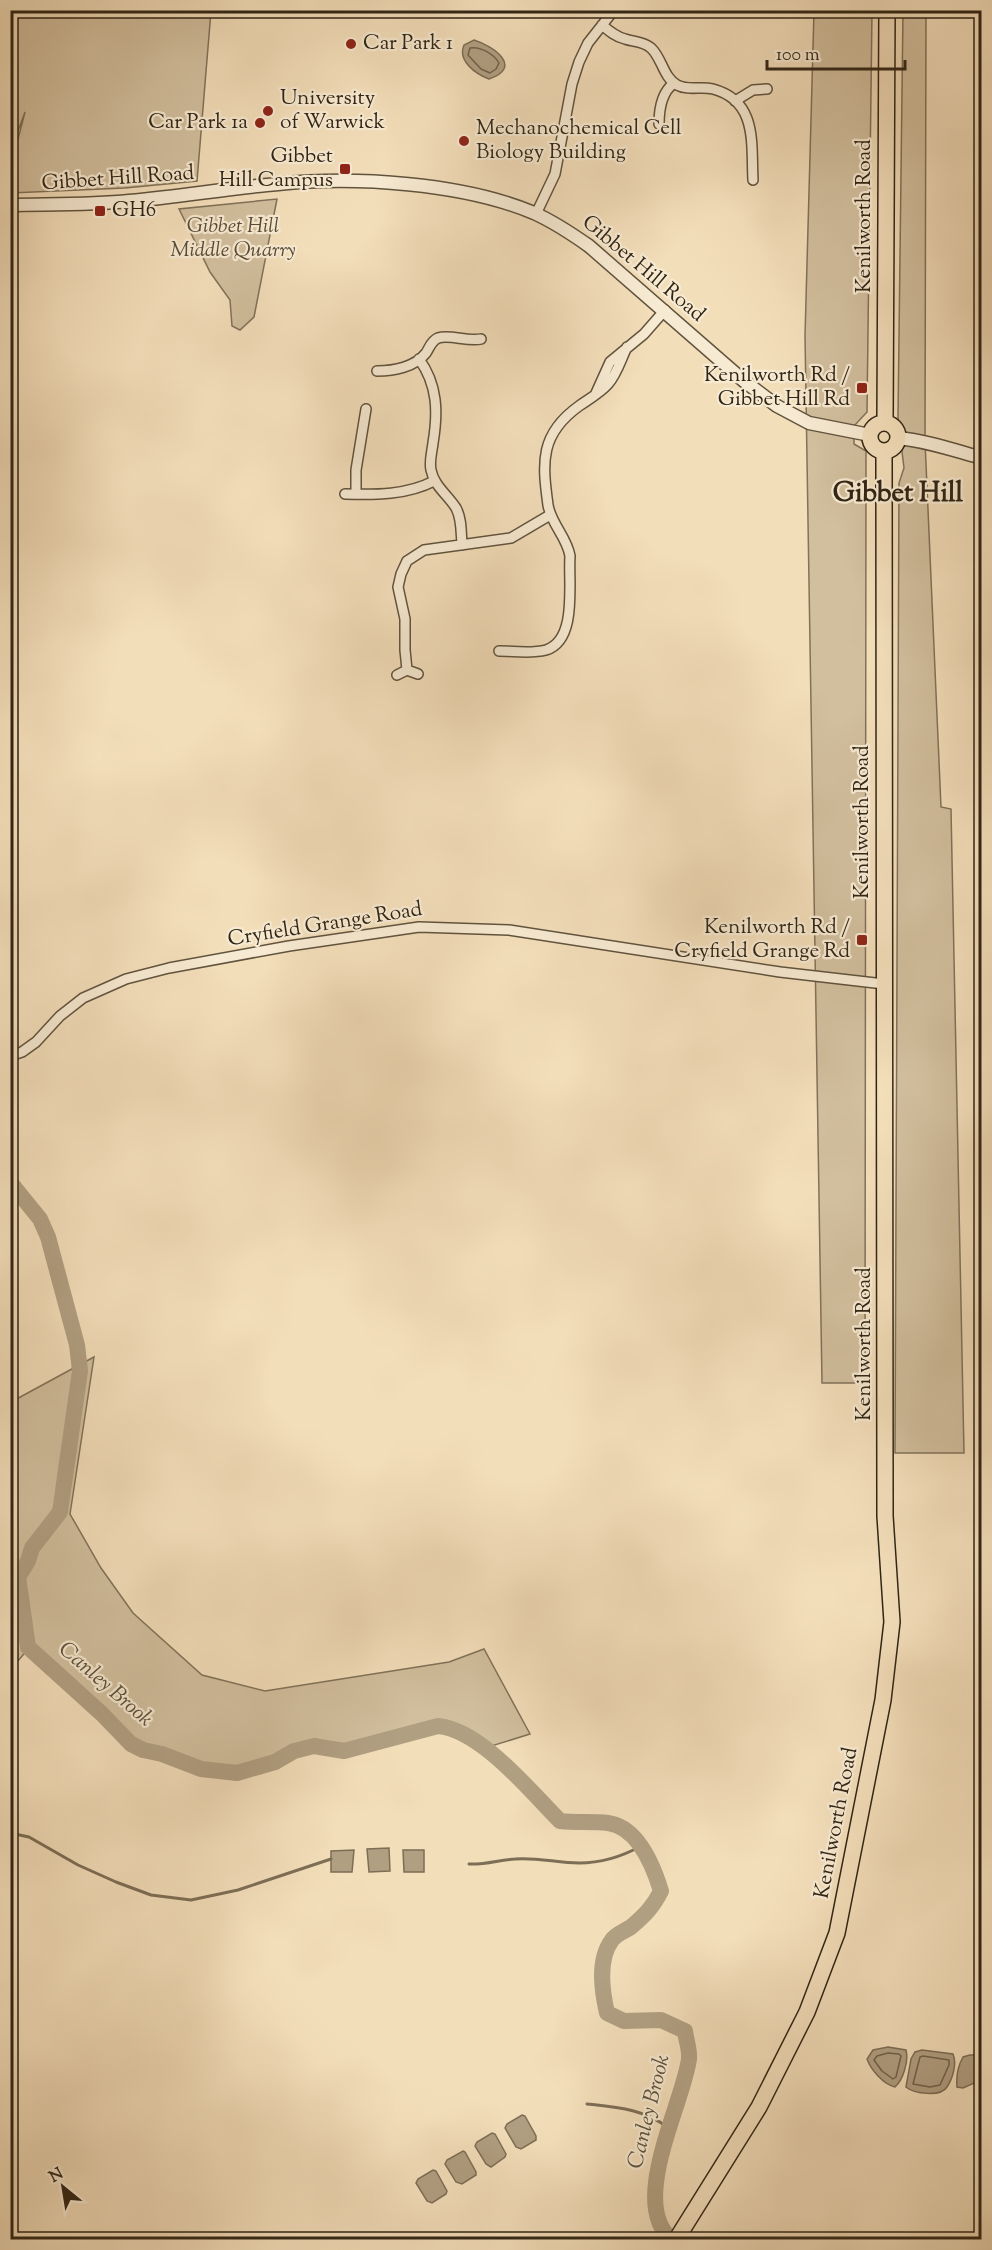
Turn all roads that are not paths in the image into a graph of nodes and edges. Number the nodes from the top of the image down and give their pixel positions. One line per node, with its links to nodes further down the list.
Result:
1 (614, 10): 3 (street)
2 (887, 10): 18 (main road, Kenilworth Road)
3 (602, 25): 4 (street); 12 (street)
4 (674, 83): 6 (street); 7 (street)
5 (767, 89): 6 (street)
6 (735, 101): 8 (street)
7 (659, 124)
8 (752, 158): 9 (street); 10 (street)
9 (742, 159)
10 (753, 180)
11 (10, 205): 12 (street, Gibbet Hill Road)
12 (536, 214): 13 (street, Gibbet Hill Road)
13 (665, 310): 19 (street, Gibbet Hill Road); 26 (street)
14 (481, 339): 15 (street)
15 (419, 359): 16 (street); 23 (street)
16 (377, 371)
17 (366, 409): 25 (street)
18 (885, 423): 19 (main road); 20 (main road)
19 (870, 435): 21 (main road)
20 (898, 438): 21 (main road); 22 (street)
21 (884, 451): 32 (main road, Kenilworth Road)
22 (981, 458)
23 (434, 481): 25 (street); 27 (street)
24 (345, 494): 25 (street)
25 (356, 494)
26 (550, 515): 27 (street); 28 (street)
27 (462, 545): 29 (street)
28 (499, 651)
29 (407, 670): 30 (street); 31 (street)
30 (418, 674)
31 (397, 675)
32 (884, 984): 33 (street, Cryfield Grange Road); 34 (main road, Kenilworth Road)
33 (10, 1056)
34 (677, 2237)

